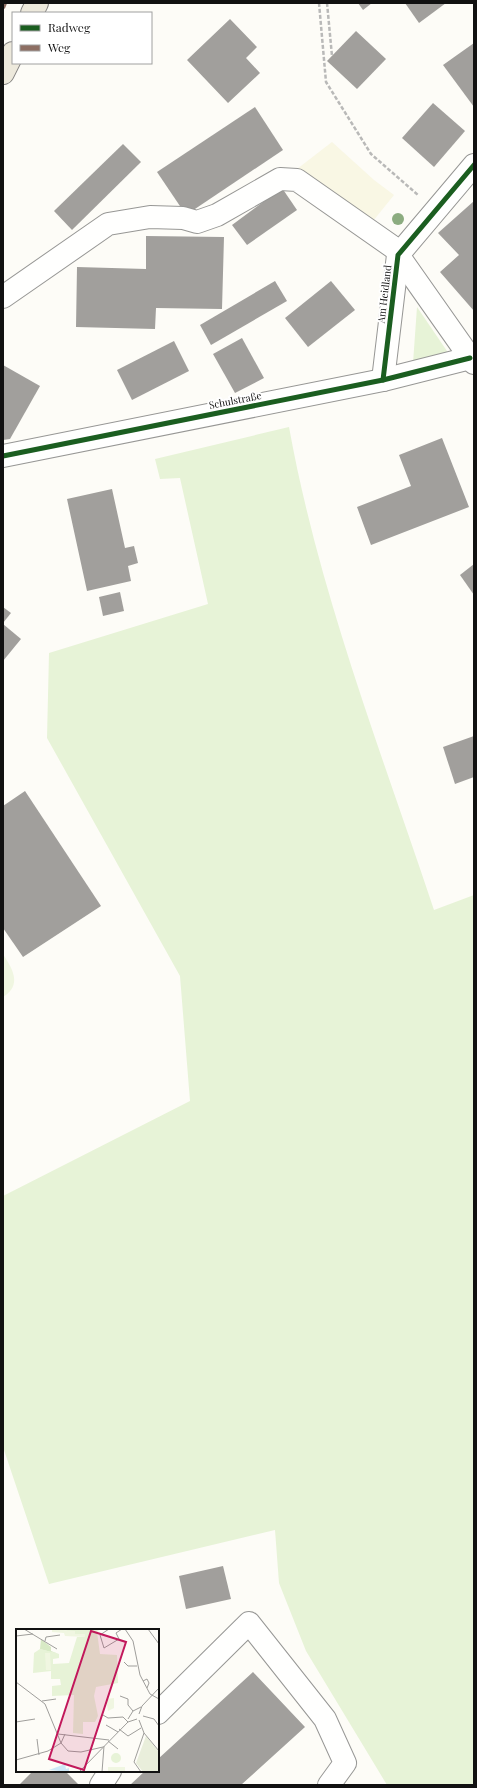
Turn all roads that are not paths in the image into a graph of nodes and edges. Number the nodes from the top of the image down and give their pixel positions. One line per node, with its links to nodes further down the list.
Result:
1 (37, 3): 2 (main road)
2 (32, 12)
3 (12, 55): 4 (main road)
4 (3, 73)
5 (474, 165): 6 (street)
6 (399, 253): 7 (street); 8 (street, Schulstraße); 9 (street, Am Heidland)
7 (3, 297)
8 (472, 361): 9 (street, Schulstraße)
9 (383, 380): 10 (street, Schulstraße)
10 (3, 456)
11 (159, 1712): 14 (street)
12 (109, 1772): 13 (street)
13 (101, 1785)
14 (329, 1785)

